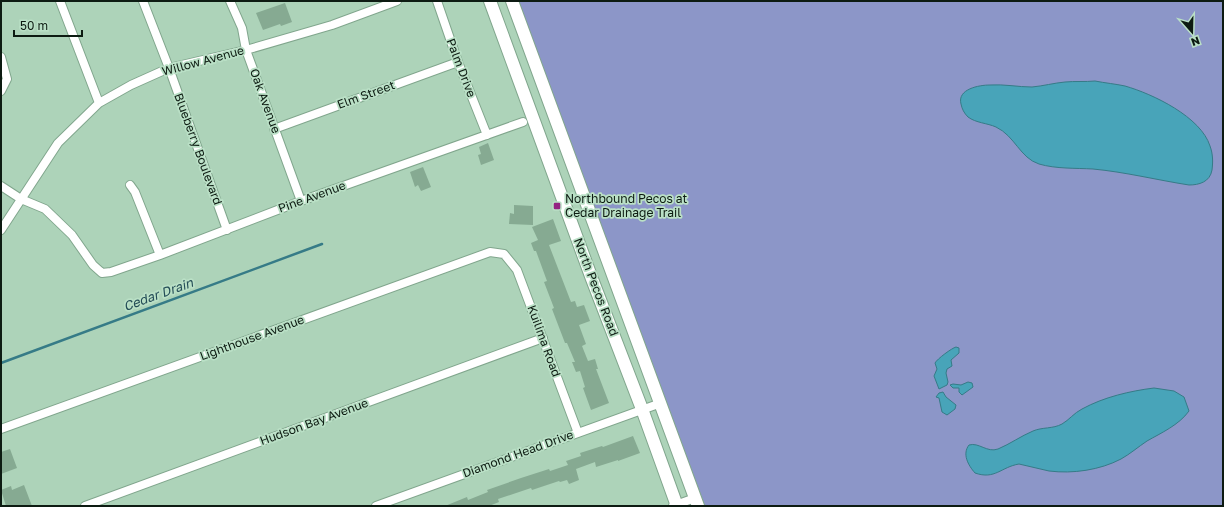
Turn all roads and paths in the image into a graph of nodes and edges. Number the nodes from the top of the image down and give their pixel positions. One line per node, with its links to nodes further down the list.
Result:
1 (60, 1): 13 (street)
2 (143, 1): 11 (street, Blueberry Boulevard)
3 (230, 1): 8 (street, Oak Avenue)
4 (397, 1): 8 (street, Willow Avenue)
5 (437, 1): 10 (street, Palm Drive)
6 (490, 1): 27 (main road, North Pecos Road)
7 (512, 1): 26 (main road, North Pecos Road)
8 (246, 50): 11 (street, Willow Avenue); 15 (street, Oak Avenue)
9 (1, 57): 12 (street)
10 (458, 62): 15 (street, Elm Street); 16 (street, Palm Drive)
11 (169, 68): 13 (street, Willow Avenue); 22 (street, Blueberry Boulevard)
12 (1, 91)
13 (99, 103): 19 (street, Willow Avenue)
14 (523, 122): 16 (street, Pine Avenue)
15 (274, 129): 20 (street, Oak Avenue)
16 (487, 135): 20 (street, Pine Avenue)
17 (130, 185): 24 (street)
18 (1, 186): 19 (street)
19 (21, 199): 21 (street, Willow Avenue); 24 (street, Pine Avenue)
20 (302, 201): 22 (street, Pine Avenue)
21 (1, 230)
22 (227, 230): 24 (street, Pine Avenue)
23 (504, 254): 25 (street, Kuilima Road); 28 (street, Lighthouse Avenue)
24 (160, 255)
25 (543, 338): 29 (street, Kuilima Road); 31 (street, Hudson Bay Avenue)
26 (660, 403): 27 (street, Diamond Head Drive); 30 (main road, North Pecos Road)
27 (642, 409): 29 (street, Diamond Head Drive); 33 (main road, North Pecos Road)
28 (1, 429)
29 (578, 433): 32 (street, Diamond Head Drive)
30 (697, 502): 33 (street)
31 (85, 506)
32 (376, 506)
33 (675, 506)

